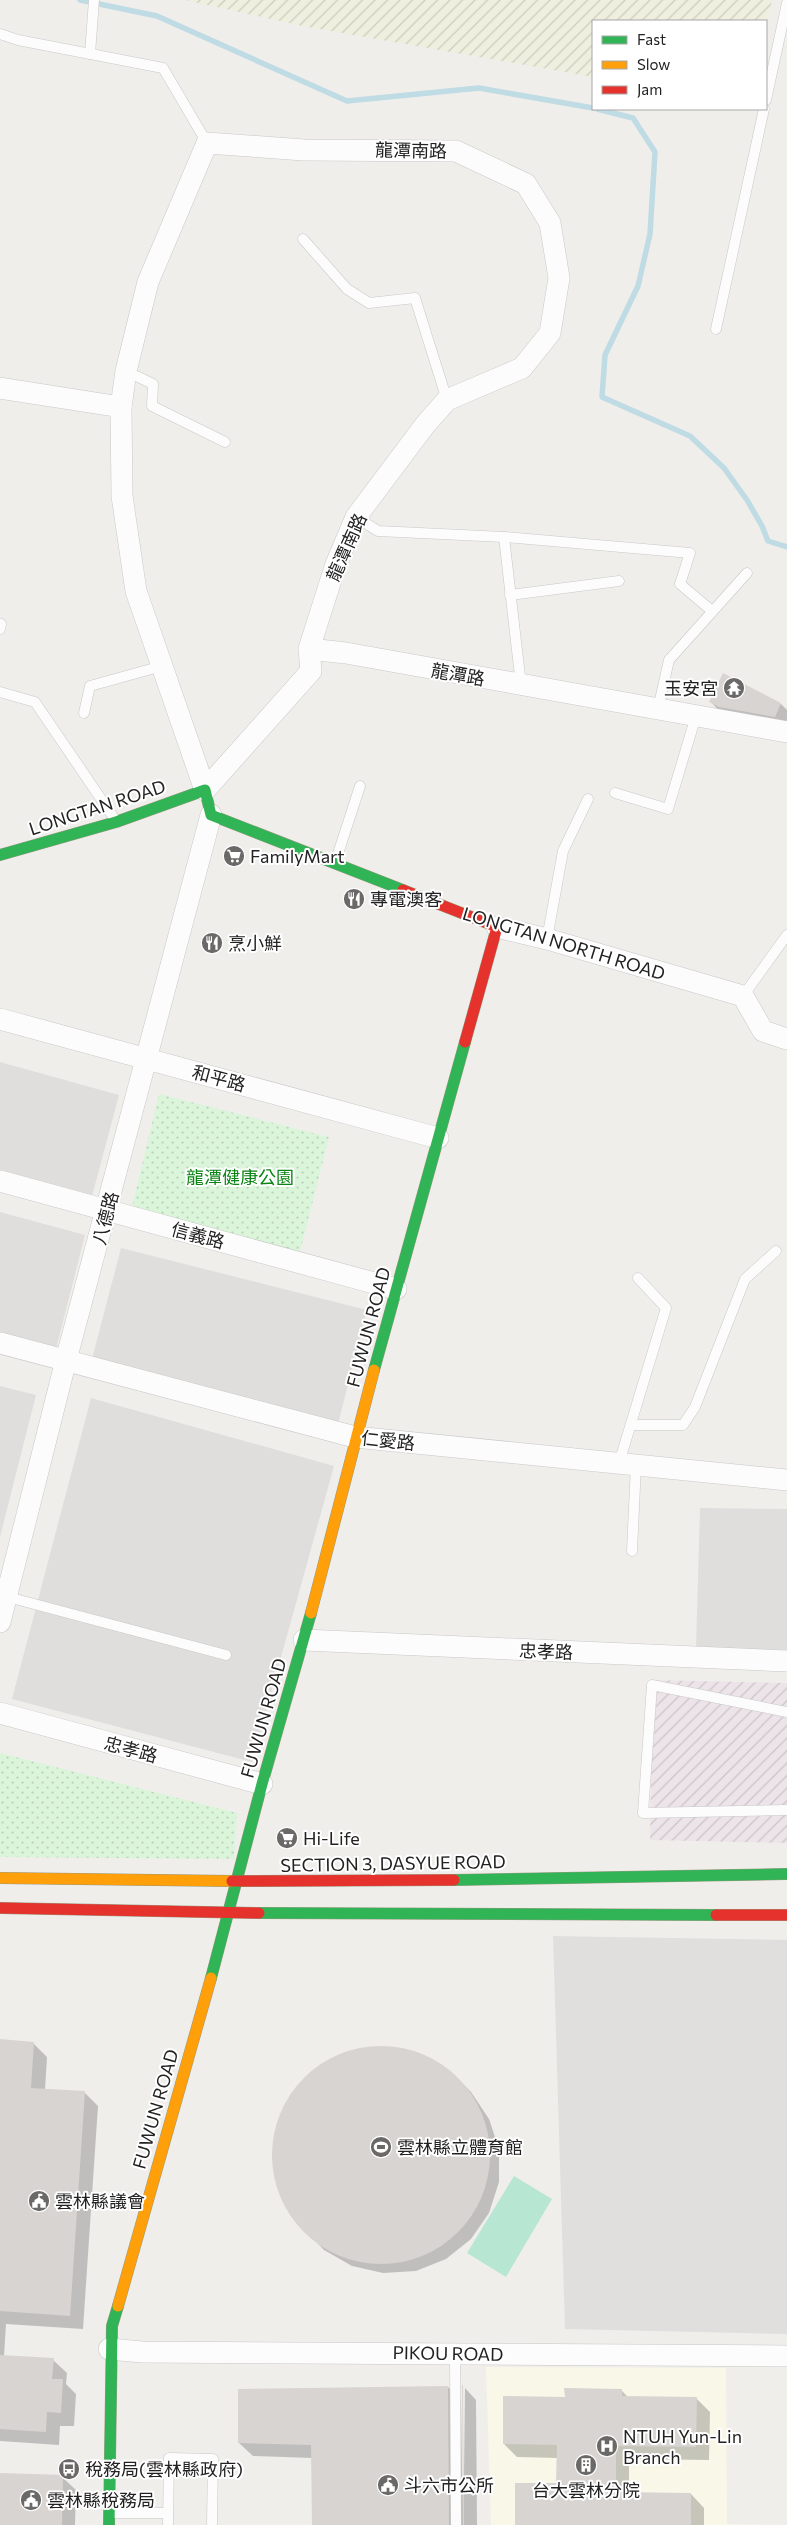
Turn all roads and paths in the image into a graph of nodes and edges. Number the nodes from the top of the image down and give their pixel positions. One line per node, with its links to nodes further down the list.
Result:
1 (94, 0): 4 (lane)
2 (787, 7): 5 (lane)
3 (0, 34): 4 (lane)
4 (90, 54): 7 (lane)
5 (767, 96)
6 (764, 110): 9 (lane)
7 (207, 142): 10 (street); 12 (street, 龍潭南路)
8 (303, 240): 12 (lane)
9 (716, 329)
10 (126, 371): 13 (street); 14 (lane)
11 (0, 388): 13 (street)
12 (447, 400): 15 (street, 龍潭南路)
13 (121, 407): 22 (street)
14 (225, 442)
15 (356, 516): 16 (lane); 21 (street, 龍潭南路)
16 (504, 537): 19 (lane); 20 (lane)
17 (747, 573): 20 (lane)
18 (619, 581): 19 (lane)
19 (510, 595): 23 (lane)
20 (712, 611): 25 (lane)
21 (309, 649): 23 (street, 龍潭路); 30 (street)
22 (162, 666): 26 (lane); 30 (street)
23 (521, 685): 25 (street, 龍潭路)
24 (0, 692): 34 (lane)
25 (658, 709): 27 (street, 龍潭路)
26 (84, 713)
27 (696, 716): 28 (street, 龍潭路); 31 (lane)
28 (787, 732)
29 (360, 786): 36 (lane)
30 (204, 790): 33 (street); 34 (street, LONGTAN ROAD)
31 (615, 793)
32 (588, 799): 39 (lane)
33 (211, 815): 36 (street, LONGTAN NORTH ROAD); 43 (street, 八德路)
34 (116, 822): 35 (street, LONGTAN ROAD)
35 (0, 855)
36 (335, 863): 37 (street, LONGTAN NORTH ROAD)
37 (497, 928): 39 (street, LONGTAN NORTH ROAD); 44 (street, FUWUN ROAD)
38 (787, 934): 40 (lane)
39 (547, 939): 40 (street, LONGTAN NORTH ROAD)
40 (743, 996): 42 (street)
41 (0, 1019): 43 (street, 和平路)
42 (787, 1039)
43 (147, 1058): 44 (street, 和平路); 46 (street, 八德路)
44 (438, 1138): 49 (street, FUWUN ROAD)
45 (0, 1181): 46 (street, 信義路)
46 (107, 1210): 49 (street, 信義路); 51 (street, 八德路)
47 (776, 1251): 52 (lane)
48 (638, 1278): 52 (lane)
49 (396, 1289): 53 (street, FUWUN ROAD)
50 (0, 1343): 51 (street, 仁愛路)
51 (66, 1360): 53 (street, 仁愛路); 57 (street, 八德路)
52 (631, 1425): 54 (lane)
53 (355, 1437): 54 (street, 仁愛路); 59 (street, FUWUN ROAD)
54 (628, 1464): 55 (street, 仁愛路); 56 (lane)
55 (787, 1480)
56 (632, 1551)
57 (3, 1596): 58 (street, 八德路); 60 (lane)
58 (0, 1622)
59 (304, 1640): 61 (street, 忠孝路); 64 (street, FUWUN ROAD)
60 (226, 1655)
61 (787, 1661)
62 (787, 1712): 65 (lane)
63 (0, 1713): 64 (street, 忠孝路)
64 (262, 1784): 68 (street, FUWUN ROAD)
65 (787, 1810)
66 (787, 1874): 68 (street, SECTION 3, DASYUE ROAD)
67 (0, 1878): 68 (street, SECTION 3, DASYUE ROAD)
68 (236, 1882): 70 (street, FUWUN ROAD)
69 (0, 1908): 70 (street)
70 (229, 1913): 71 (street); 72 (street, FUWUN ROAD)
71 (787, 1915)
72 (110, 2349): 73 (street, PIKOU ROAD); 76 (street, FUWUN ROAD)
73 (455, 2353): 74 (street, PIKOU ROAD); 79 (lane)
74 (787, 2356)
75 (168, 2513): 76 (lane); 77 (lane); 78 (lane)
76 (109, 2519)
77 (168, 2525)
78 (212, 2525)
79 (456, 2525)

